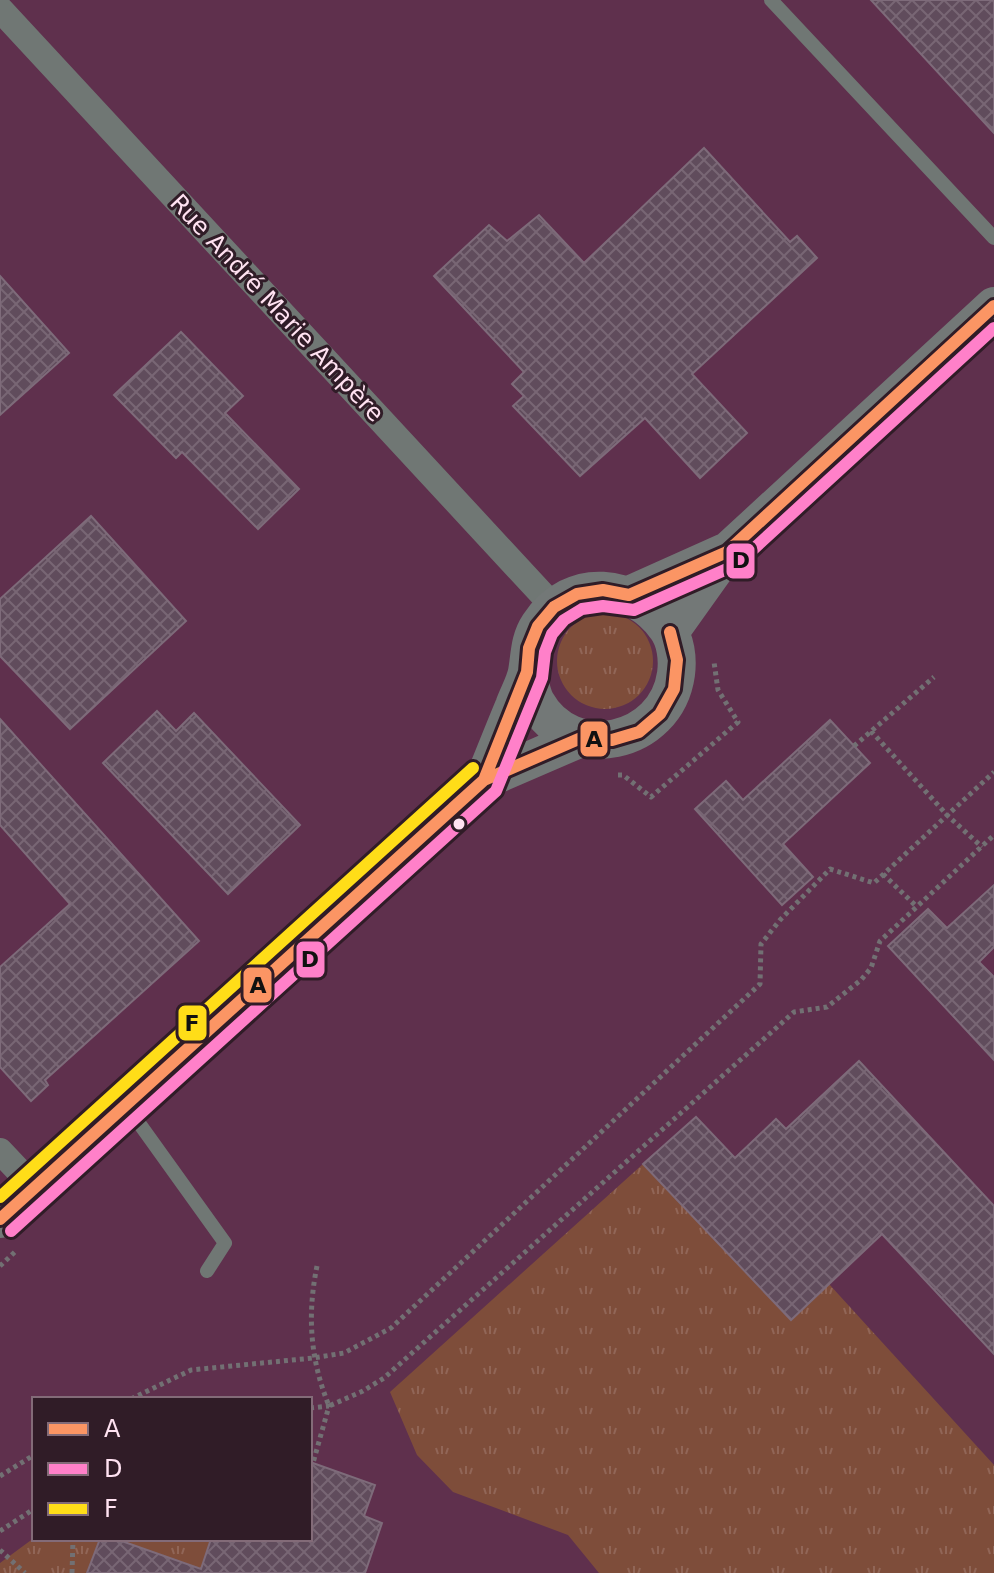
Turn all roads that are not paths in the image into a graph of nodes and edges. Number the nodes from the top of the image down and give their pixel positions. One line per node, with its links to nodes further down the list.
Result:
1 (771, 0): 3 (lane)
2 (0, 9): 7 (street, Rue André Marie Ampère)
3 (994, 238)
4 (994, 306): 5 (street)
5 (727, 552): 6 (street); 8 (street)
6 (629, 595): 7 (street); 8 (street)
7 (554, 607): 9 (street)
8 (670, 632): 10 (street)
9 (527, 672): 10 (street); 11 (street)
10 (581, 738): 11 (street)
11 (484, 780): 12 (street)
12 (126, 1104): 14 (street); 16 (lane)
13 (0, 1151): 14 (street)
14 (34, 1187): 15 (street)
15 (11, 1232)
16 (207, 1271)

